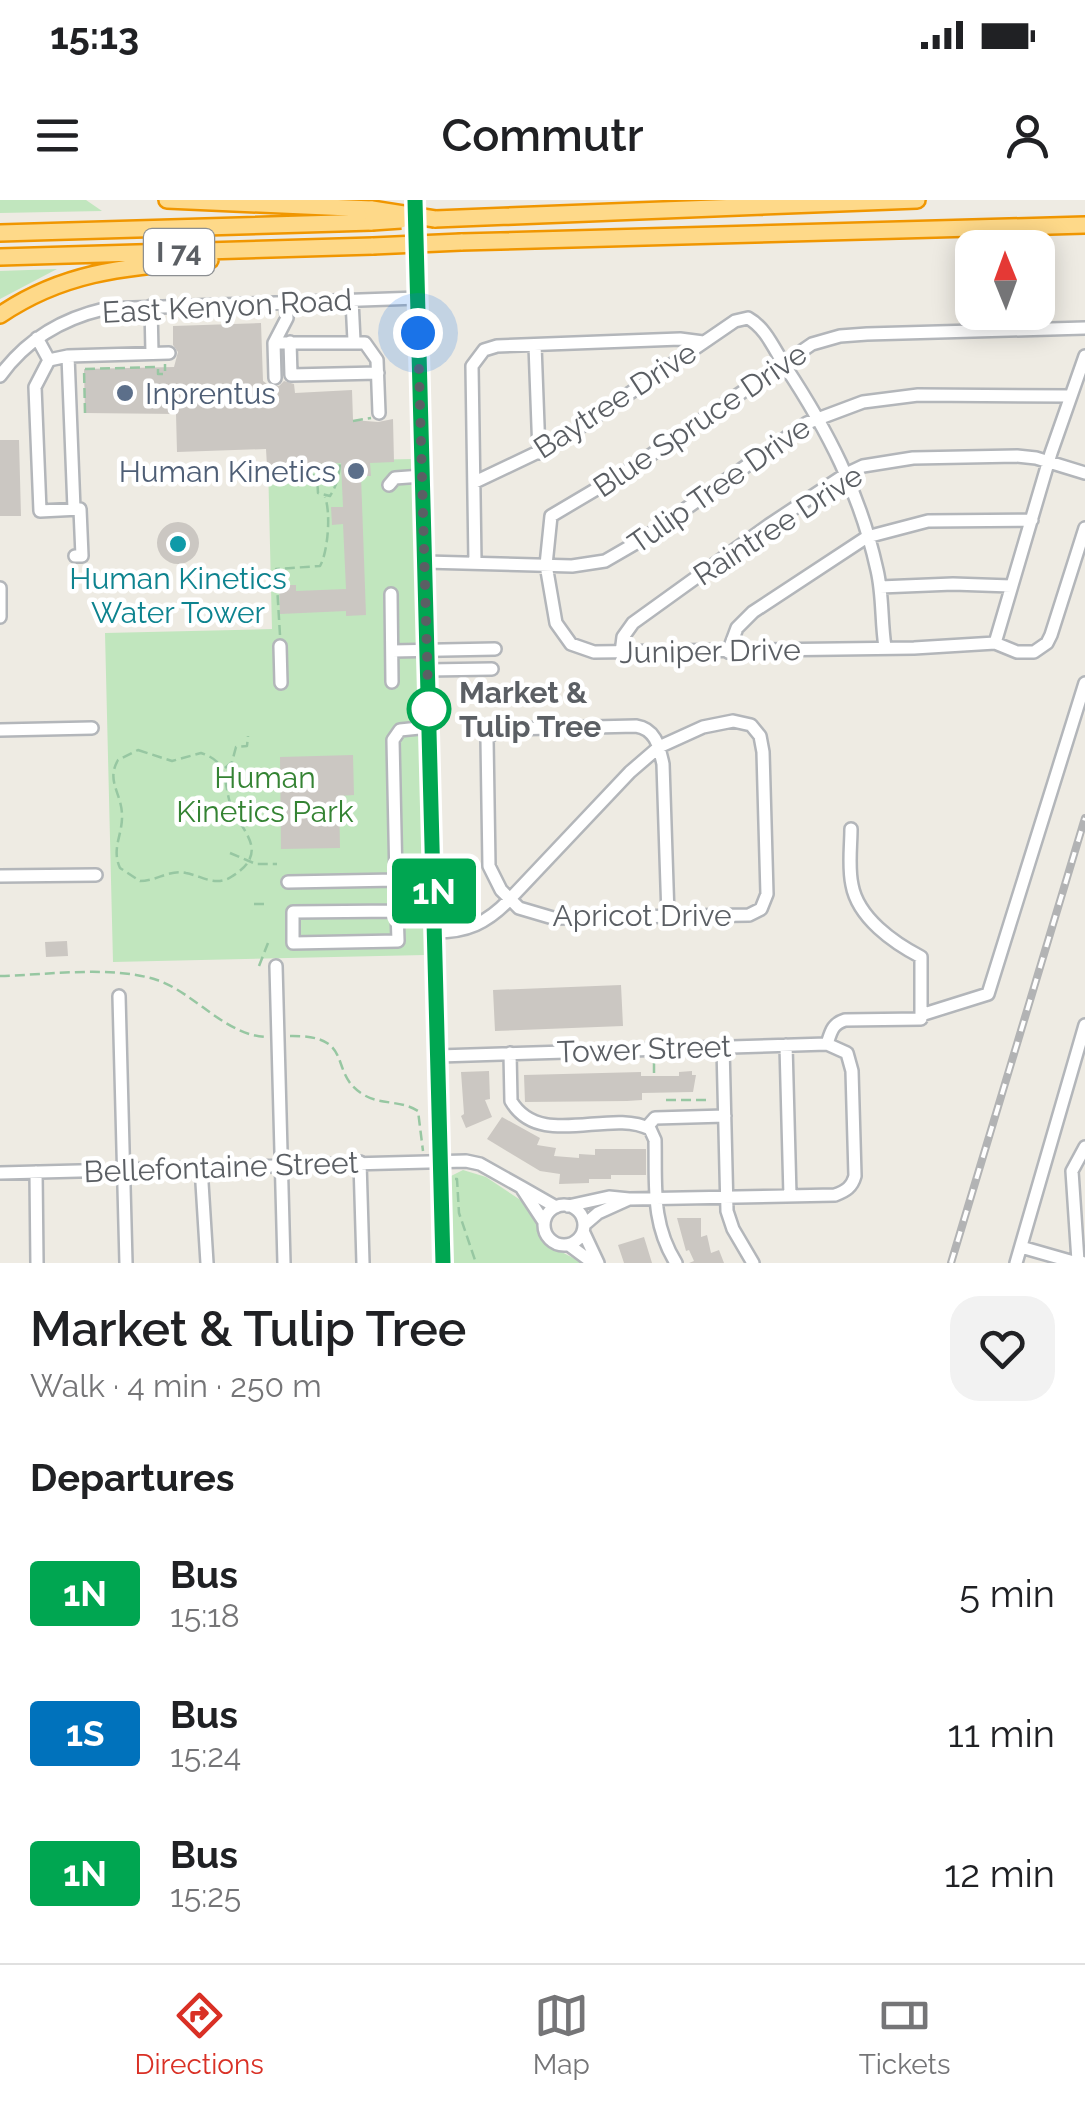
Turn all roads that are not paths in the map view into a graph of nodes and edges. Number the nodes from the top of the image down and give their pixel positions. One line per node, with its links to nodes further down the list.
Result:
1 (167, 200): 4 (highway)
2 (416, 200): 9 (main road)
3 (917, 200): 4 (highway, bridge)
4 (372, 215): 6 (highway, I 74)
5 (1085, 225): 7 (highway, I 74, bridge)
6 (0, 233)
7 (365, 246): 8 (highway, I 74); 13 (highway)
8 (0, 257)
9 (418, 298): 10 (street, East Kenyon Road); 35 (main road)
10 (352, 300): 11 (street, East Kenyon Road); 16 (street)
11 (286, 302): 12 (street, East Kenyon Road); 19 (street)
12 (151, 306): 15 (street, East Kenyon Road); 21 (street)
13 (0, 315)
14 (1084, 330): 24 (street, Blue Spruce Drive)
15 (36, 338): 23 (street); 26 (street, East Kenyon Road)
16 (354, 340): 17 (street); 25 (street)
17 (290, 342): 19 (street); 25 (street)
18 (704, 342): 20 (street); 24 (street, Baytree Drive); 31 (street, Baytree Drive)
19 (274, 343): 27 (street)
20 (535, 345): 31 (street); 36 (street)
21 (68, 356): 23 (street); 38 (street)
22 (1085, 356): 28 (street)
23 (50, 360): 38 (street)
24 (783, 363): 30 (street); 45 (street, Blue Spruce Drive)
25 (378, 374): 29 (street)
26 (0, 376)
27 (275, 378)
28 (1071, 396): 30 (street, Tulip Tree Drive); 32 (street)
29 (380, 413)
30 (818, 417): 34 (street); 45 (street, Tulip Tree Drive)
31 (539, 453): 36 (street, Baytree Drive)
32 (1048, 463): 33 (street, Raintree Drive); 34 (street, Raintree Drive); 39 (street)
33 (1085, 473)
34 (846, 474): 41 (street); 58 (street, Raintree Drive)
35 (422, 476): 37 (street); 43 (main road)
36 (475, 482): 44 (street)
37 (389, 485)
38 (74, 509): 42 (street)
39 (1032, 520): 41 (street); 46 (street)
40 (1085, 528): 51 (street, Juniper Drive)
41 (867, 536): 47 (street); 57 (street)
42 (75, 556)
43 (425, 562): 44 (street); 55 (main road)
44 (475, 562): 45 (street)
45 (546, 566): 58 (street, Juniper Drive)
46 (1011, 586): 47 (street); 51 (street)
47 (880, 587): 53 (street)
48 (0, 588): 50 (street)
49 (391, 594): 56 (street)
50 (0, 617)
51 (995, 643): 53 (street, Juniper Drive)
52 (280, 646): 62 (street)
53 (885, 647): 57 (street, Juniper Drive)
54 (495, 648): 55 (street)
55 (428, 650): 56 (street); 60 (main road)
56 (392, 651): 61 (street)
57 (728, 652): 58 (street, Juniper Drive)
58 (621, 653)
59 (492, 668): 60 (street)
60 (428, 670): 64 (main road)
61 (392, 682)
62 (282, 683)
63 (1085, 683): 80 (street)
64 (429, 727): 71 (street); 72 (main road)
65 (92, 728): 66 (street)
66 (0, 730)
67 (658, 748): 74 (street); 74 (street); 76 (street); 76 (street, Apricot Drive)
68 (851, 829): 80 (street)
69 (96, 874): 70 (street)
70 (0, 876)
71 (396, 880): 72 (street); 73 (street); 75 (street)
72 (433, 880): 77 (main road)
73 (288, 882)
74 (509, 900): 76 (street, Apricot Drive); 77 (street)
75 (397, 910): 75 (street)
76 (668, 916)
77 (435, 932): 86 (main road)
78 (276, 966): 92 (street)
79 (119, 996): 94 (street)
80 (921, 1015): 82 (street)
81 (1085, 1025): 106 (street)
82 (827, 1044): 83 (street, Tower Street); 98 (street, Tower Street)
83 (786, 1045): 84 (street, Tower Street); 98 (street)
84 (723, 1047): 85 (street, Tower Street); 87 (street)
85 (510, 1054): 86 (street, Tower Street); 88 (street)
86 (438, 1056): 90 (main road)
87 (725, 1116): 88 (street); 99 (street)
88 (647, 1127): 100 (street)
89 (1085, 1147): 107 (street)
90 (441, 1161): 91 (street, Bellefontaine Street); 97 (street, Bellefontaine Street); 113 (main road)
91 (360, 1162): 92 (street, Bellefontaine Street); 112 (street)
92 (282, 1166): 93 (street, Bellefontaine Street); 111 (street)
93 (202, 1167): 94 (street, Bellefontaine Street); 110 (street)
94 (123, 1170): 95 (street, Bellefontaine Street); 109 (street)
95 (36, 1172): 96 (street, Bellefontaine Street); 108 (street)
96 (0, 1173)
97 (521, 1188): 102 (street, Bellefontaine Street); 103 (street)
98 (790, 1196): 99 (street)
99 (727, 1197): 100 (street); 116 (street)
100 (656, 1199): 101 (street); 115 (street)
101 (629, 1200): 102 (street); 104 (street)
102 (562, 1206): 103 (street); 104 (street)
103 (544, 1222): 105 (street)
104 (584, 1228): 105 (street); 114 (street)
105 (569, 1245): 114 (street)
106 (1021, 1247): 107 (street); 117 (street)
107 (1079, 1262)
108 (37, 1263)
109 (126, 1263)
110 (207, 1263)
111 (284, 1263)
112 (362, 1263)
113 (443, 1263)
114 (596, 1263)
115 (676, 1263)
116 (753, 1263)
117 (1016, 1263)

